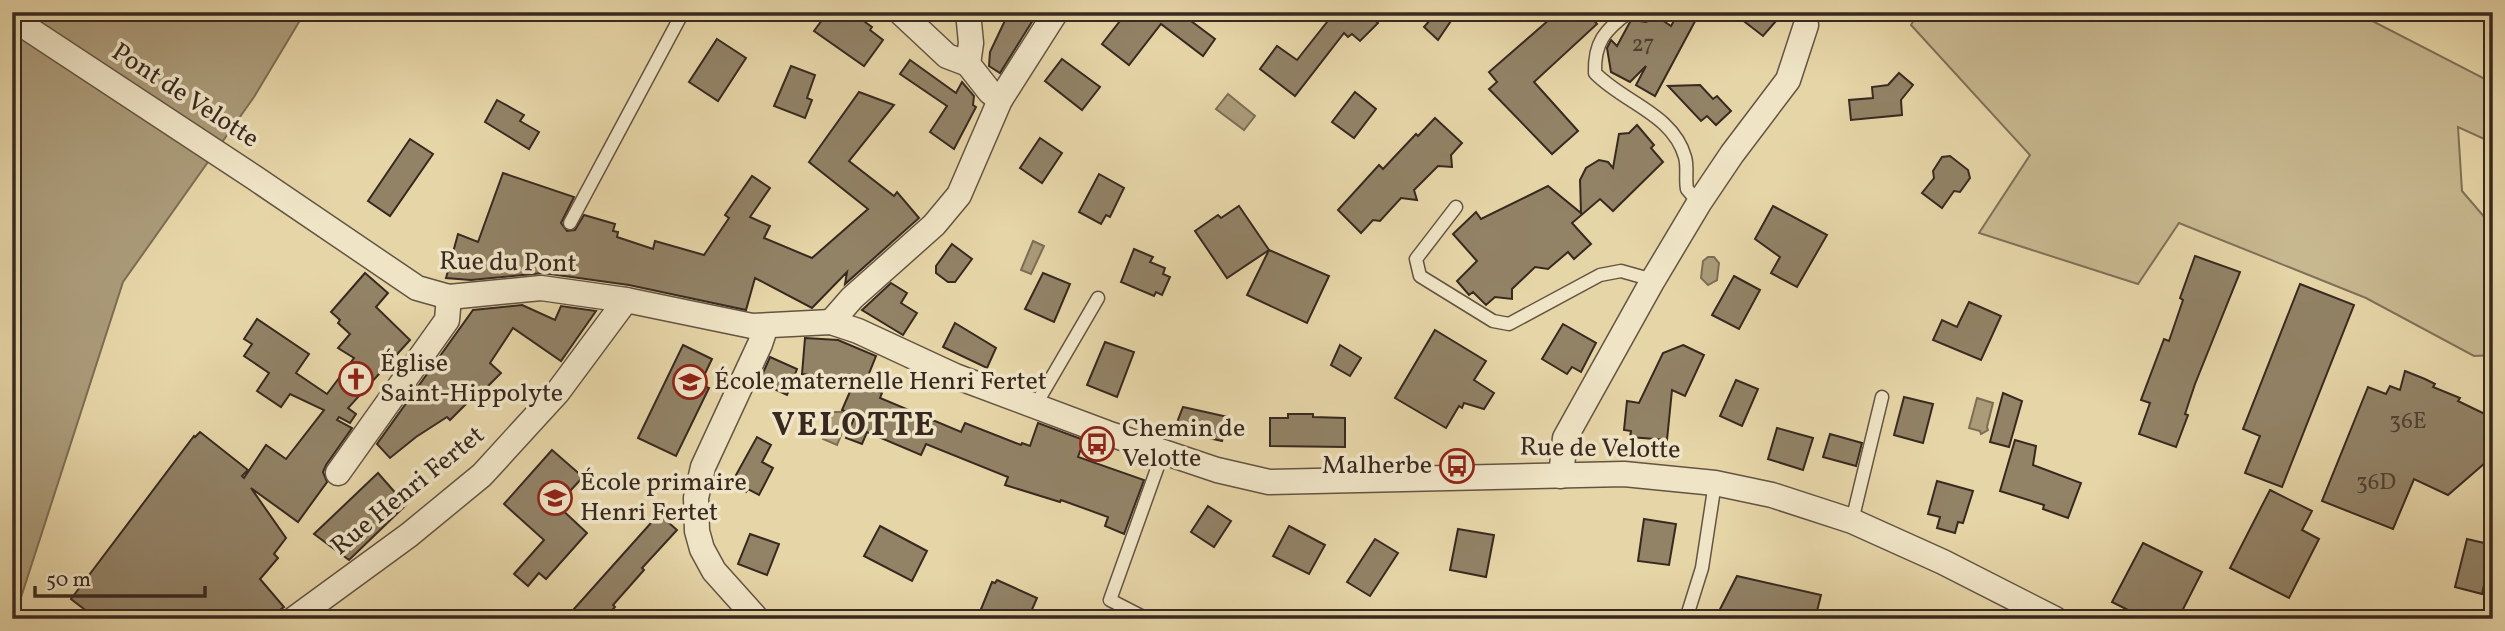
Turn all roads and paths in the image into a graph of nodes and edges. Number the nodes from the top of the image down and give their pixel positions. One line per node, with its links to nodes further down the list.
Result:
1 (683, 12): 13 (lane)
2 (900, 12): 8 (street)
3 (968, 12): 8 (street)
4 (1056, 12): 9 (street)
5 (1629, 12): 11 (lane)
6 (12, 18): 10 (street, Pont de Velotte)
7 (1806, 25): 11 (street)
8 (968, 64): 9 (street)
9 (1000, 100): 18 (street)
10 (255, 178): 15 (street, Rue du Pont)
11 (1699, 203): 14 (street)
12 (1456, 207): 14 (lane)
13 (570, 223)
14 (1653, 280): 24 (street)
15 (449, 297): 17 (street, Rue du Pont); 23 (street)
16 (1098, 298): 21 (lane)
17 (626, 300): 19 (street, Rue du Pont); 28 (street, Rue Henri Fertet)
18 (831, 322): 19 (street, Rue du Pont); 21 (street, Rue de Velotte)
19 (766, 326): 27 (street)
20 (1882, 397): 26 (lane)
21 (1035, 406): 22 (street, Rue de Velotte)
22 (1164, 452): 24 (street, Rue de Velotte); 29 (lane)
23 (338, 473)
24 (1561, 476): 25 (street, Rue de Velotte)
25 (1715, 483): 26 (street, Rue de Velotte); 30 (lane)
26 (1852, 521): 31 (street, Rue de Velotte)
27 (762, 616)
28 (294, 619)
29 (1147, 619)
30 (1686, 619)
31 (2055, 619)

